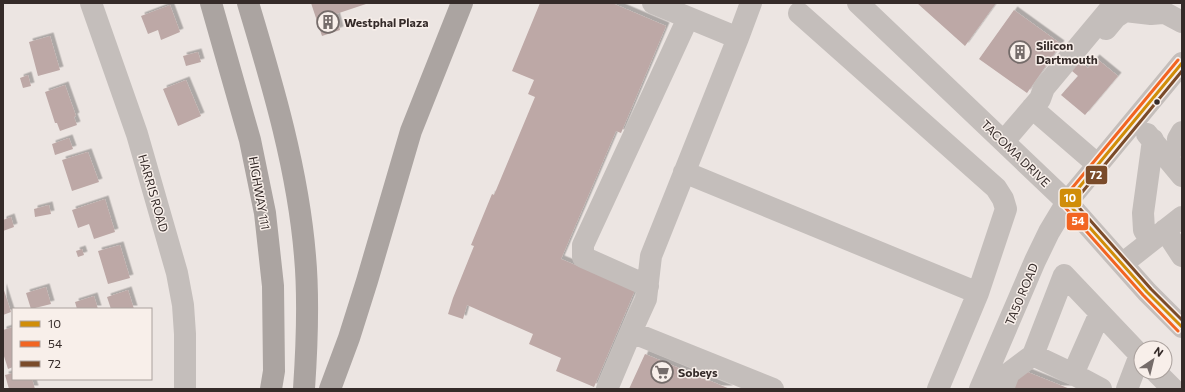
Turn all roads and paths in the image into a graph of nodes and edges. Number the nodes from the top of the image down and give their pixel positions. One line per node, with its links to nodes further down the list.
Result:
1 (91, 3): 40 (street, HARRIS ROAD)
2 (211, 3): 41 (highway, HIGHWAY 111)
3 (248, 3): 42 (highway)
4 (462, 3): 43 (highway)
5 (654, 3): 11 (street)
6 (752, 3): 13 (street)
7 (858, 3): 19 (street, TACOMA DRIVE)
8 (1115, 3): 15 (street)
9 (1124, 3): 12 (street)
10 (799, 14): 30 (street)
11 (688, 18): 13 (street); 29 (street)
12 (1172, 18): 15 (street)
13 (738, 38): 22 (street)
14 (1182, 63): 16 (street, TA50 ROAD)
15 (1036, 104): 19 (street); 21 (street)
16 (1135, 119): 18 (street); 21 (street, TA50 ROAD)
17 (1182, 132): 20 (street)
18 (1153, 140): 23 (street); 26 (street)
19 (1004, 141): 24 (street, TACOMA DRIVE)
20 (1182, 146)
21 (1098, 165): 24 (street, TA50 ROAD)
22 (684, 172): 29 (street); 30 (street)
23 (1182, 176)
24 (1067, 202): 28 (street, TACOMA DRIVE); 32 (street, TA50 ROAD)
25 (1182, 217): 26 (street)
26 (1158, 236): 27 (street); 28 (street)
27 (1182, 256)
28 (1122, 264): 33 (street, TACOMA DRIVE)
29 (648, 286): 35 (street)
30 (978, 293): 46 (street)
31 (1100, 313): 34 (street); 36 (street); 38 (street)
32 (1010, 317): 34 (street); 47 (street, TA50 ROAD)
33 (1182, 327)
34 (1042, 330): 37 (street)
35 (631, 332): 44 (street); 45 (street)
36 (1133, 348)
37 (1033, 355): 38 (street); 48 (street)
38 (1073, 374): 49 (street)
39 (1133, 374): 50 (street)
40 (185, 389)
41 (271, 389)
42 (304, 389)
43 (330, 389)
44 (607, 389)
45 (773, 389)
46 (938, 389)
47 (980, 389)
48 (1003, 389)
49 (1101, 389)
50 (1127, 389)

